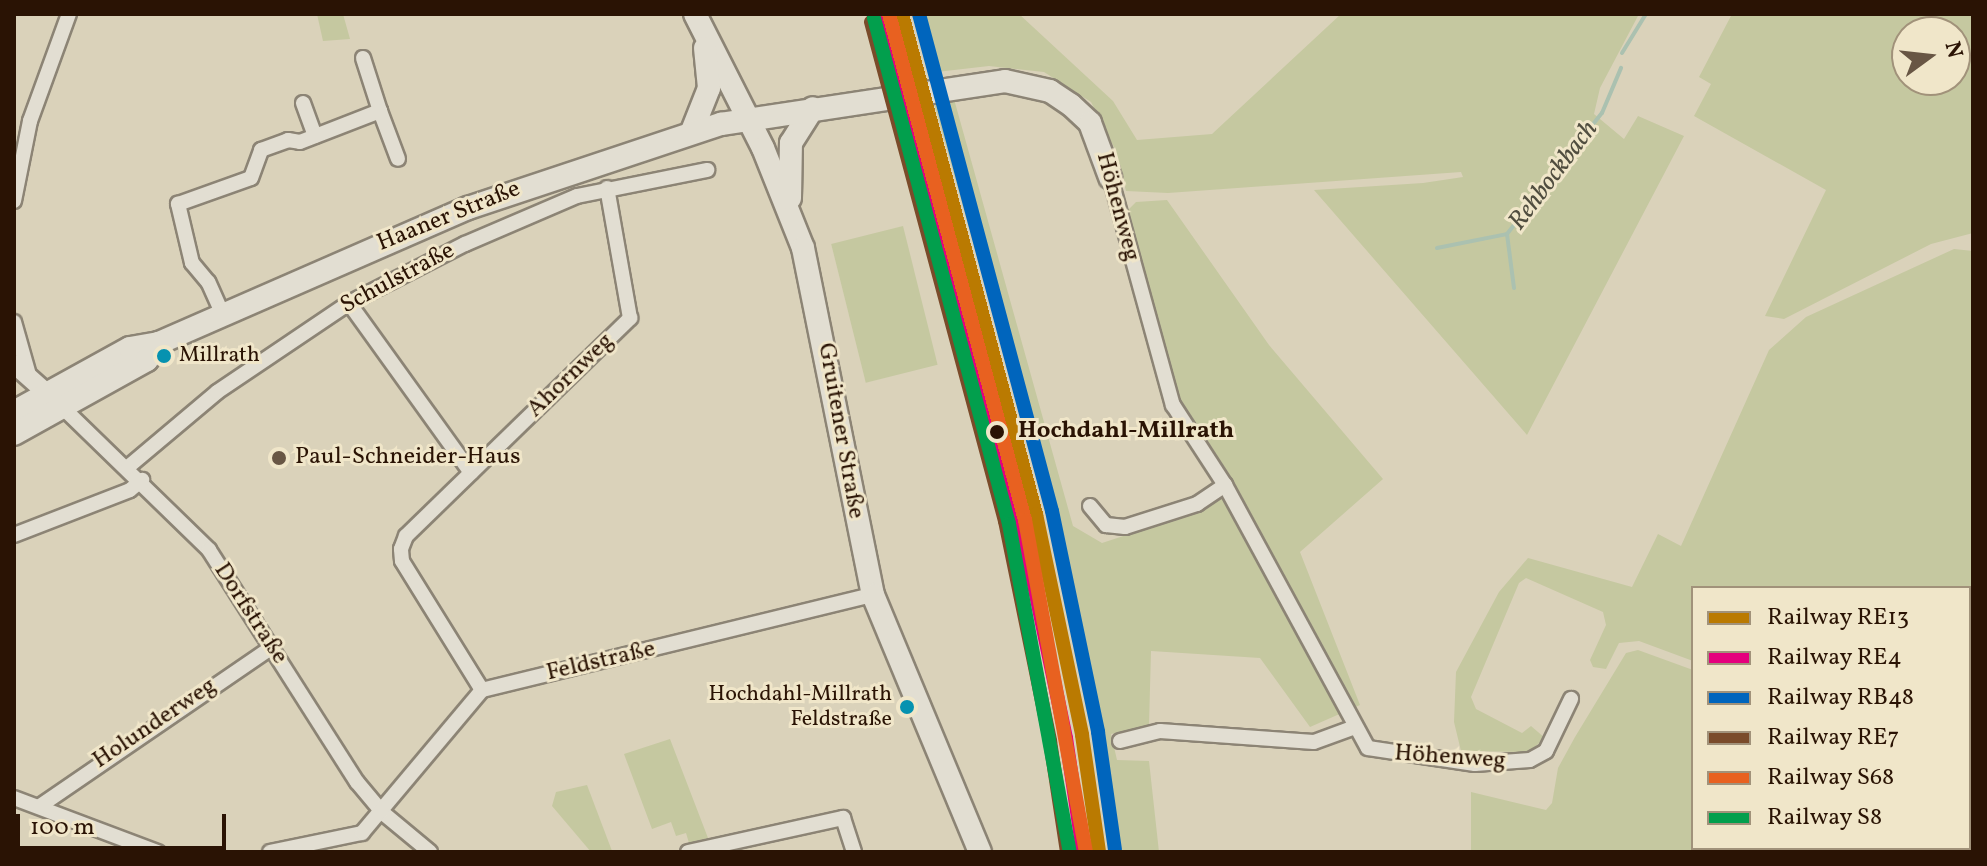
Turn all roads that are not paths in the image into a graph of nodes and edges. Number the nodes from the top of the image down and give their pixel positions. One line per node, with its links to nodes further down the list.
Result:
1 (69, 14): 15 (street)
2 (695, 14): 3 (main road, Gruitener Straße)
3 (705, 35): 8 (main road, Gruitener Straße); 9 (main road)
4 (363, 58): 7 (street)
5 (303, 103): 10 (street)
6 (813, 108): 8 (main road, Höhenweg); 13 (main road, Höhenweg); 16 (main road)
7 (380, 111): 10 (street); 11 (street)
8 (749, 119): 9 (main road, Haaner Straße); 16 (main road, Gruitener Straße)
9 (692, 131): 18 (main road, Haaner Straße)
10 (315, 136): 18 (street)
11 (398, 159)
12 (707, 170): 14 (street, Schulstraße)
13 (1110, 177): 28 (street, Höhenweg)
14 (607, 188): 17 (street, Schulstraße); 26 (street, Ahornweg)
15 (14, 201)
16 (789, 207): 31 (main road, Gruitener Straße)
17 (349, 303): 25 (street, Schulstraße); 26 (street)
18 (223, 315): 22 (main road, Haaner Straße)
19 (14, 322): 21 (street)
20 (14, 364): 21 (street)
21 (31, 379): 22 (street)
22 (56, 401): 23 (main road, Haaner Straße); 24 (main road, Haaner Straße); 25 (street, Dorfstraße)
23 (14, 412)
24 (14, 434)
25 (128, 467): 27 (street, Dorfstraße)
26 (471, 473): 33 (street, Ahornweg)
27 (142, 480): 30 (street); 32 (street, Dorfstraße)
28 (1225, 485): 29 (street); 35 (street, Höhenweg)
29 (1090, 506)
30 (14, 535)
31 (873, 595): 33 (street, Feldstraße); 45 (main road, Gruitener Straße)
32 (272, 647): 38 (street, Holunderweg); 39 (street, Dorfstraße)
33 (482, 690): 39 (street)
34 (1571, 699): 35 (street, Höhenweg)
35 (1355, 727): 36 (street)
36 (1120, 741)
37 (14, 798): 38 (street)
38 (40, 806): 40 (street)
39 (383, 813): 41 (street); 42 (street, Dorfstraße)
40 (158, 852)
41 (270, 852)
42 (430, 852)
43 (688, 852): 44 (street)
44 (854, 852)
45 (980, 852)

